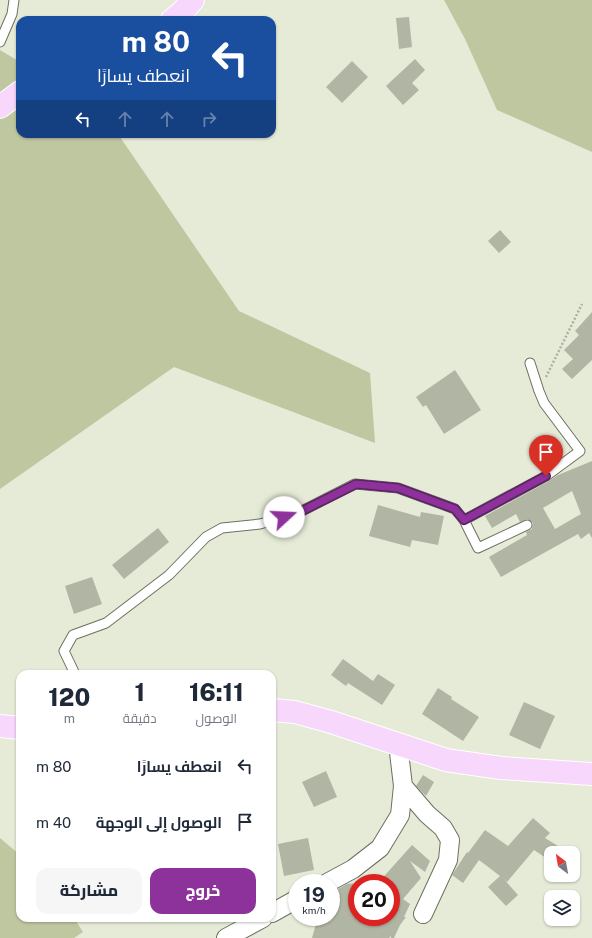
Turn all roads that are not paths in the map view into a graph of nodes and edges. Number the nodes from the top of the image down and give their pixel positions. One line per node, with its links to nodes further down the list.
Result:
1 (14, 0): 4 (lane)
2 (193, 0): 3 (main road)
3 (177, 16)
4 (0, 42)
5 (16, 95): 6 (main road)
6 (0, 107)
7 (530, 363): 8 (lane)
8 (464, 520): 9 (lane); 10 (lane)
9 (528, 525)
10 (73, 670)
11 (276, 710): 14 (main road)
12 (0, 726): 13 (main road)
13 (16, 728)
14 (398, 744): 15 (main road); 16 (street)
15 (592, 774)
16 (403, 786): 17 (street); 20 (street)
17 (340, 876)
18 (288, 905): 19 (street)
19 (276, 911)
20 (423, 914)
21 (256, 922): 22 (street)
22 (226, 938)

